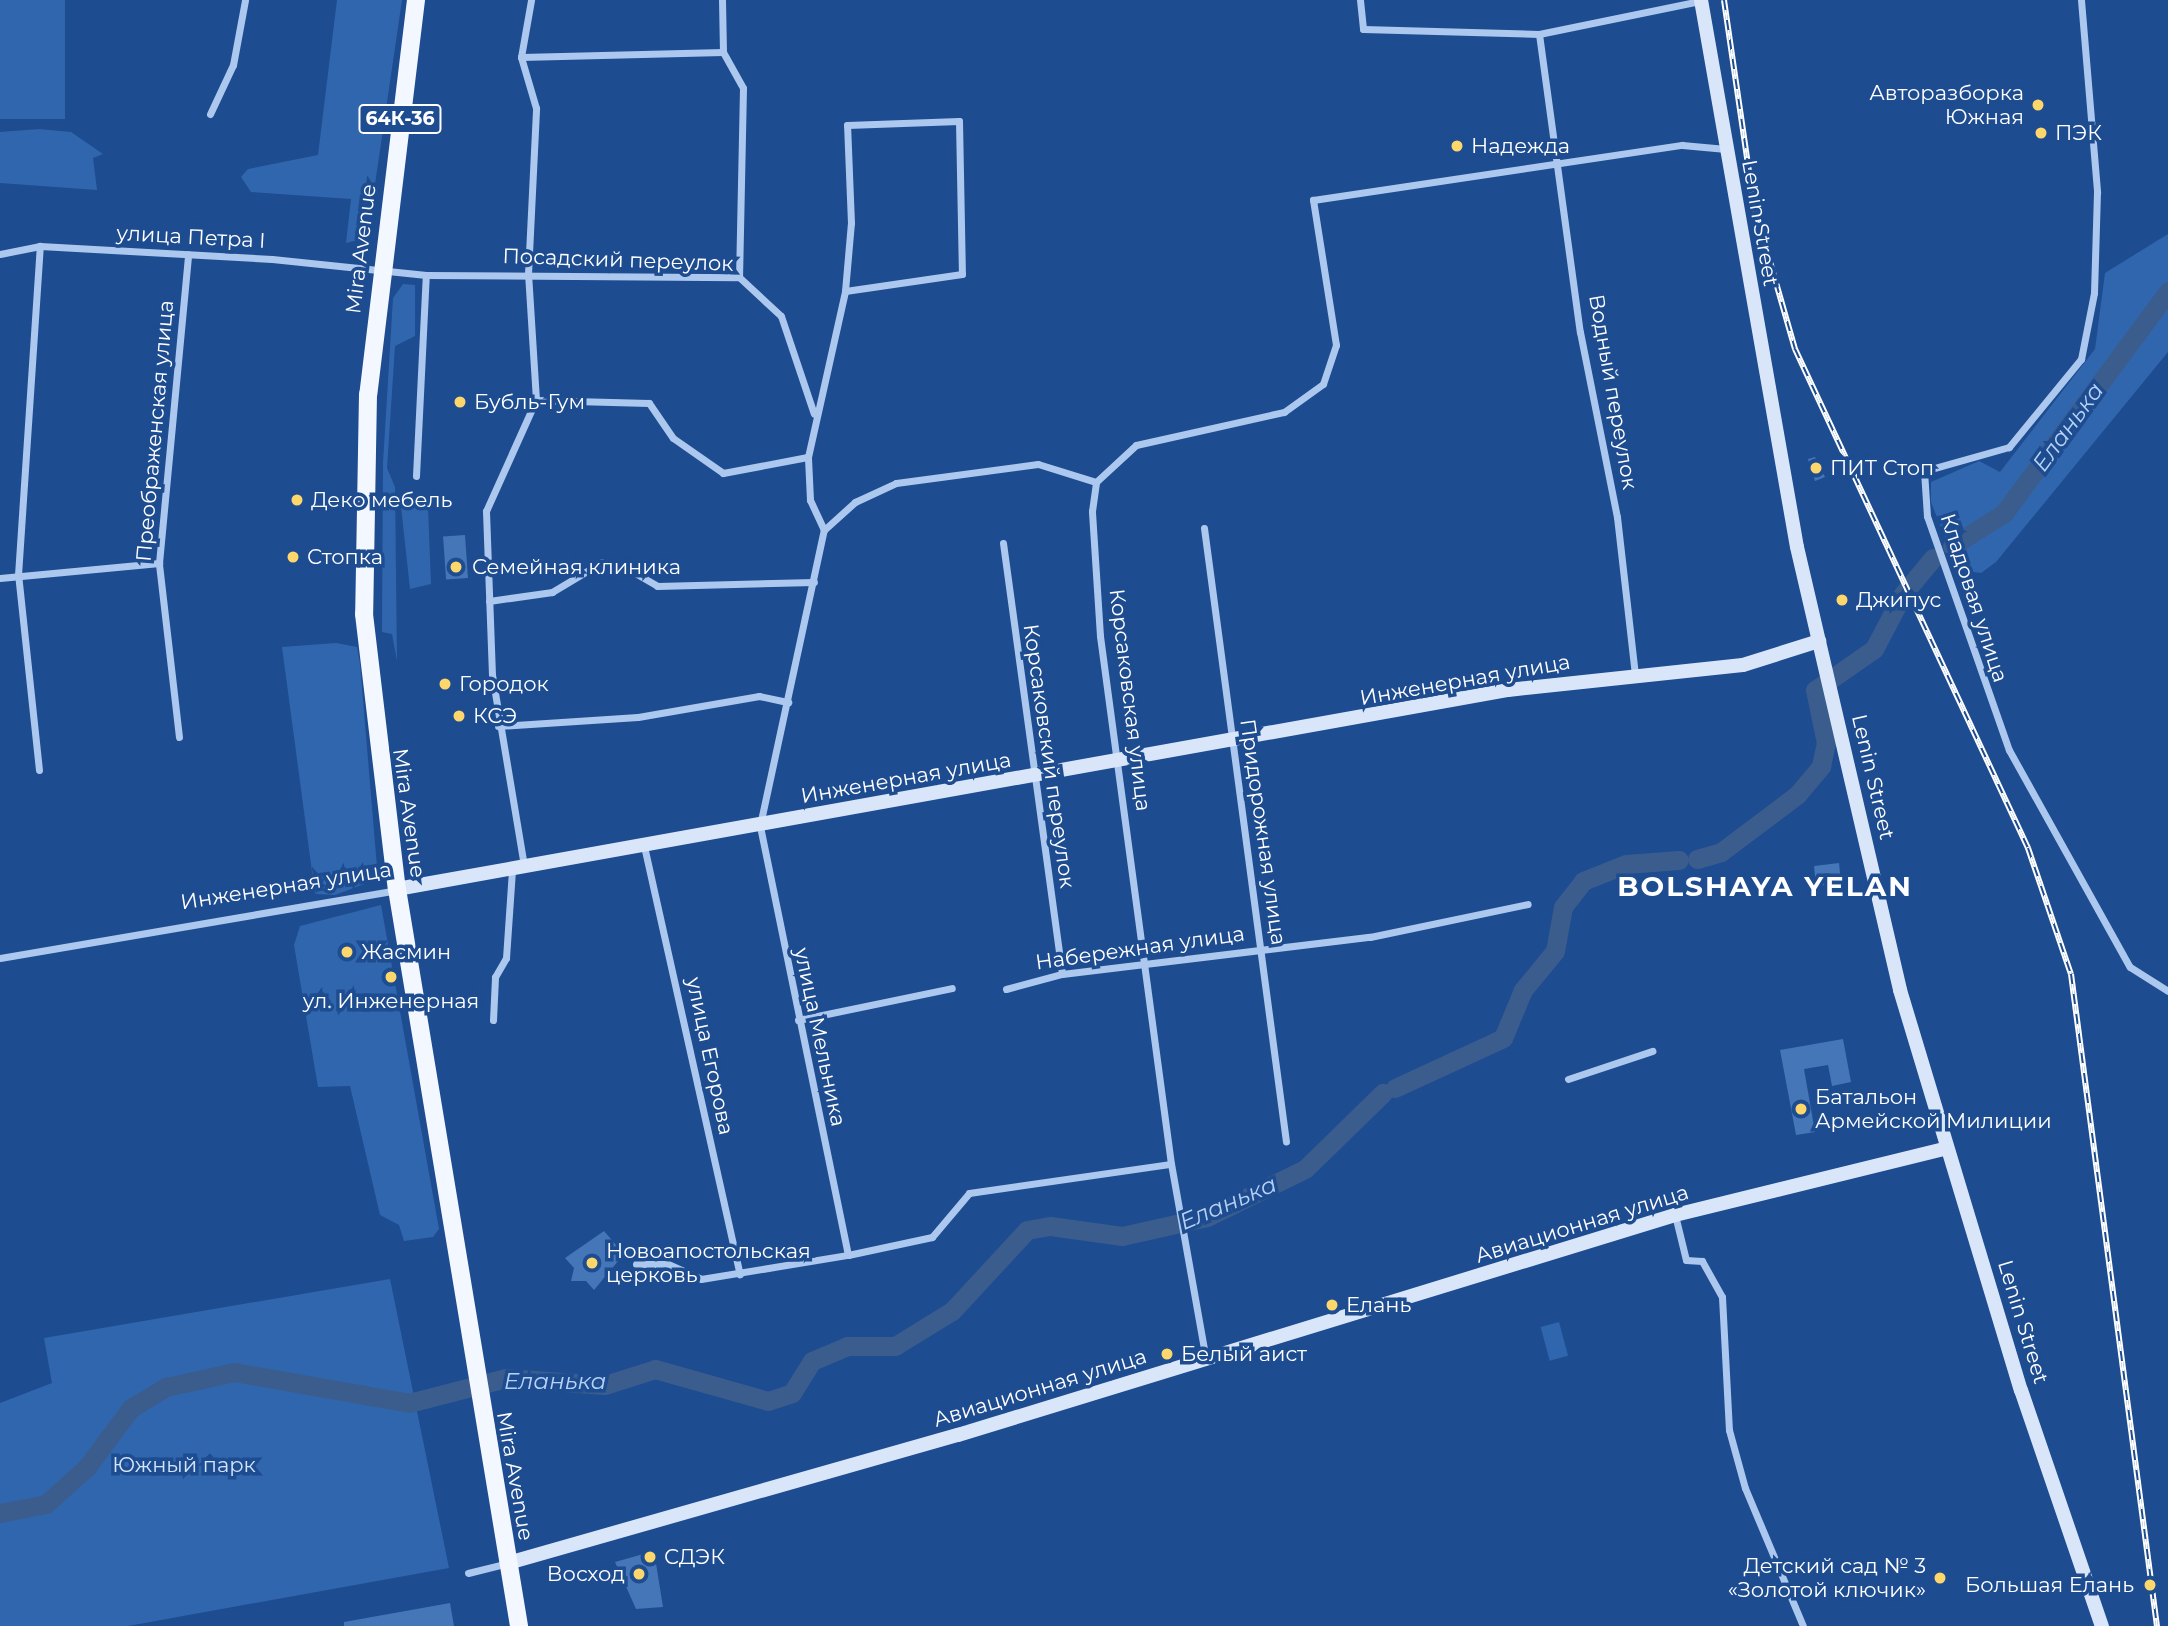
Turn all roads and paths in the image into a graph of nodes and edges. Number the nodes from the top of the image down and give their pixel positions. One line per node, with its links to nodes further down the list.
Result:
1 (245, 0): 11 (street)
2 (416, 0): 17 (main road, Mira Avenue / 64К-36)
3 (530, 0): 10 (street)
4 (722, 0): 9 (street)
5 (1360, 0): 8 (street)
6 (1701, 0): 8 (street); 12 (street, Lenin Street)
7 (2081, 0): 55 (street, Кладовая улица)
8 (1539, 34): 13 (street, Водный переулок)
9 (723, 52): 10 (street); 20 (street)
10 (521, 57): 18 (street)
11 (209, 114)
12 (1726, 149): 13 (street); 35 (street, Lenin Street)
13 (1556, 165): 26 (street); 36 (street, Водный переулок)
14 (40, 246): 15 (street, улица Петра I); 16 (street, улица Петра I); 31 (street)
15 (0, 254)
16 (188, 254): 17 (street, улица Петра I); 30 (street, Преображенская улица)
17 (379, 271): 19 (street, Посадский переулок); 47 (main road, Mira Avenue)
18 (528, 274): 19 (street, Посадский переулок); 20 (street, Посадский переулок); 22 (street)
19 (426, 275): 25 (street)
20 (738, 277): 23 (street, Посадский переулок)
21 (845, 291): 21 (street, Посадский переулок); 23 (street, Посадский переулок)
22 (536, 400): 24 (street); 34 (street)
23 (814, 414): 24 (street, Посадский переулок)
24 (808, 457): 28 (street, Посадский переулок)
25 (416, 476)
26 (1096, 482): 28 (street); 41 (street, Корсаковская улица)
27 (1204, 528): 40 (street, Придорожная улица)
28 (824, 530): 33 (street)
29 (1003, 542): 43 (street, Корсаковский переулок)
30 (159, 563): 31 (street); 39 (street, Преображенская улица)
31 (18, 575): 32 (street); 42 (street)
32 (0, 578)
33 (814, 582): 34 (street); 37 (street)
34 (489, 601): 38 (street)
35 (1819, 641): 36 (street, Инженерная улица); 61 (street, Lenin Street)
36 (1635, 675): 40 (street, Инженерная улица)
37 (788, 702): 38 (street); 44 (street)
38 (498, 726): 46 (street)
39 (178, 737)
40 (1234, 739): 41 (street, Инженерная улица); 49 (street, Придорожная улица)
41 (1120, 762): 43 (street, Инженерная улица); 51 (street, Корсаковская улица)
42 (39, 770)
43 (1032, 776): 44 (street, Инженерная улица); 52 (street, Корсаковский переулок)
44 (760, 825): 45 (street, Инженерная улица); 57 (street, улица Мельника)
45 (644, 846): 46 (street, Инженерная улица); 66 (street, улица Егорова)
46 (518, 869): 47 (street, Инженерная улица); 56 (street)
47 (397, 889): 50 (street, Инженерная улица); 68 (main road, Mira Avenue)
48 (1528, 904): 49 (street, Набережная улица)
49 (1261, 948): 51 (street, Набережная улица); 60 (street, Придорожная улица)
50 (0, 958)
51 (1147, 967): 52 (street, Набережная улица); 62 (street, Корсаковская улица)
52 (1062, 974): 54 (street, Набережная улица)
53 (952, 988): 57 (street)
54 (1006, 989)
55 (2168, 991)
56 (493, 1020)
57 (798, 1020): 64 (street, улица Мельника)
58 (1652, 1051): 59 (street)
59 (1568, 1079)
60 (1286, 1142)
61 (1947, 1148): 63 (street, Авиационная улица); 72 (street, Lenin Street)
62 (1171, 1164): 64 (street); 67 (street, Корсаковская улица)
63 (1675, 1215): 67 (street, Авиационная улица); 71 (street)
64 (848, 1255): 66 (street)
65 (636, 1264): 66 (street)
66 (740, 1274)
67 (1206, 1360): 68 (street, Авиационная улица)
68 (508, 1563): 69 (street); 70 (main road, Mira Avenue)
69 (468, 1573)
70 (519, 1626)
71 (1803, 1626)
72 (2102, 1626)

